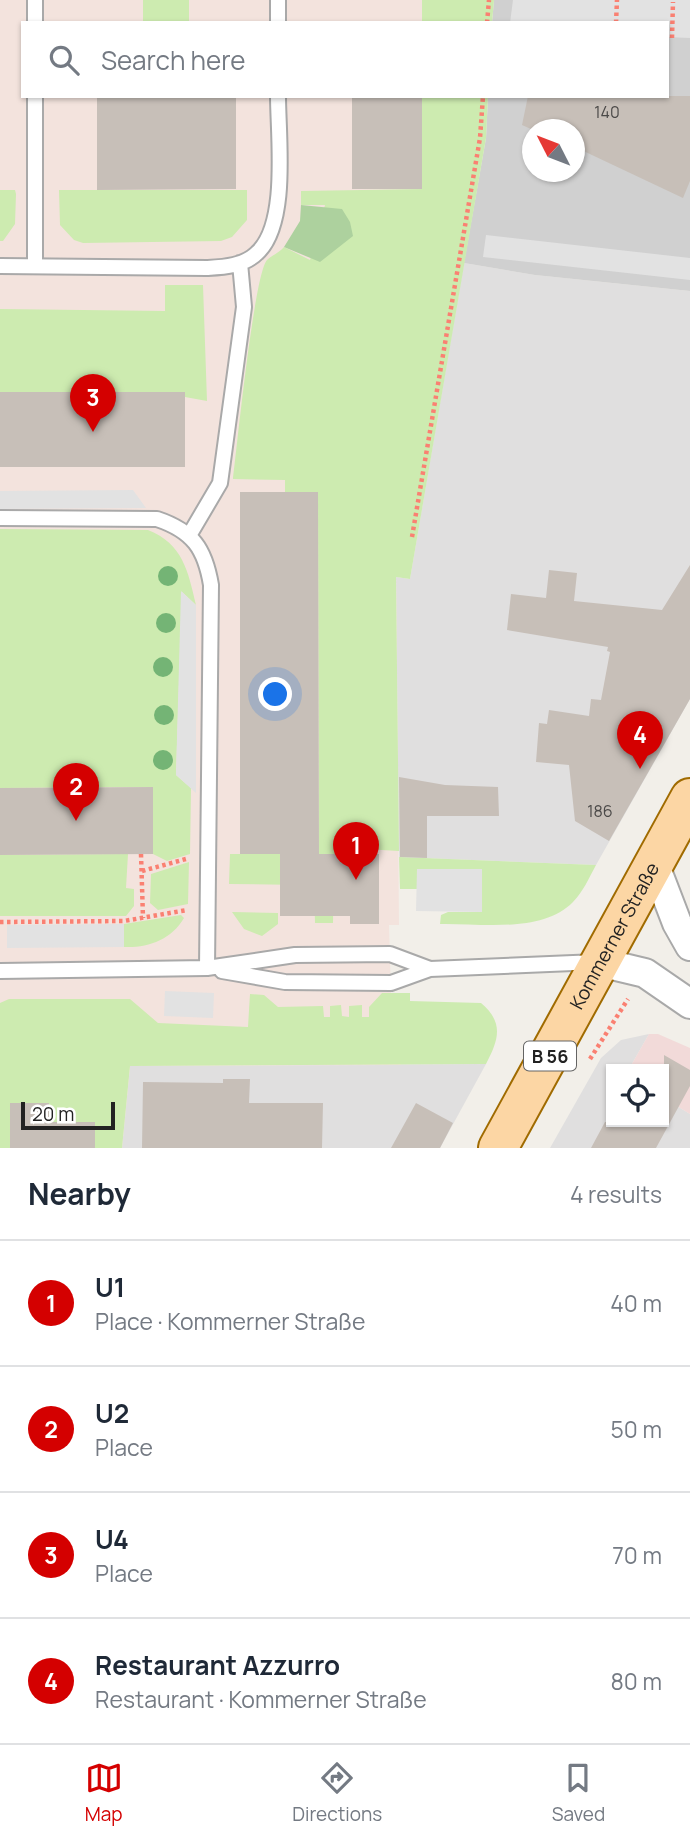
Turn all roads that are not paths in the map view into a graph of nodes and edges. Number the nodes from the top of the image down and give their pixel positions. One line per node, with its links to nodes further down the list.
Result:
1 (34, 0): 3 (lane)
2 (278, 0): 4 (lane)
3 (35, 21)
4 (278, 21)
5 (35, 98): 9 (lane)
6 (278, 98): 7 (lane)
7 (240, 263): 9 (lane); 11 (lane)
8 (0, 266): 9 (lane)
9 (35, 266)
10 (0, 518): 11 (lane)
11 (190, 534): 16 (lane)
12 (690, 798): 13 (main road, Kommerner Straße / B 56)
13 (654, 863): 14 (street); 15 (main road, Kommerner Straße / B 56)
14 (690, 946)
15 (599, 962): 17 (lane); 19 (street); 20 (main road, Kommerner Straße / B 56)
16 (207, 968): 17 (lane); 17 (lane); 18 (lane)
17 (430, 969)
18 (0, 971)
19 (690, 1004)
20 (498, 1148)

